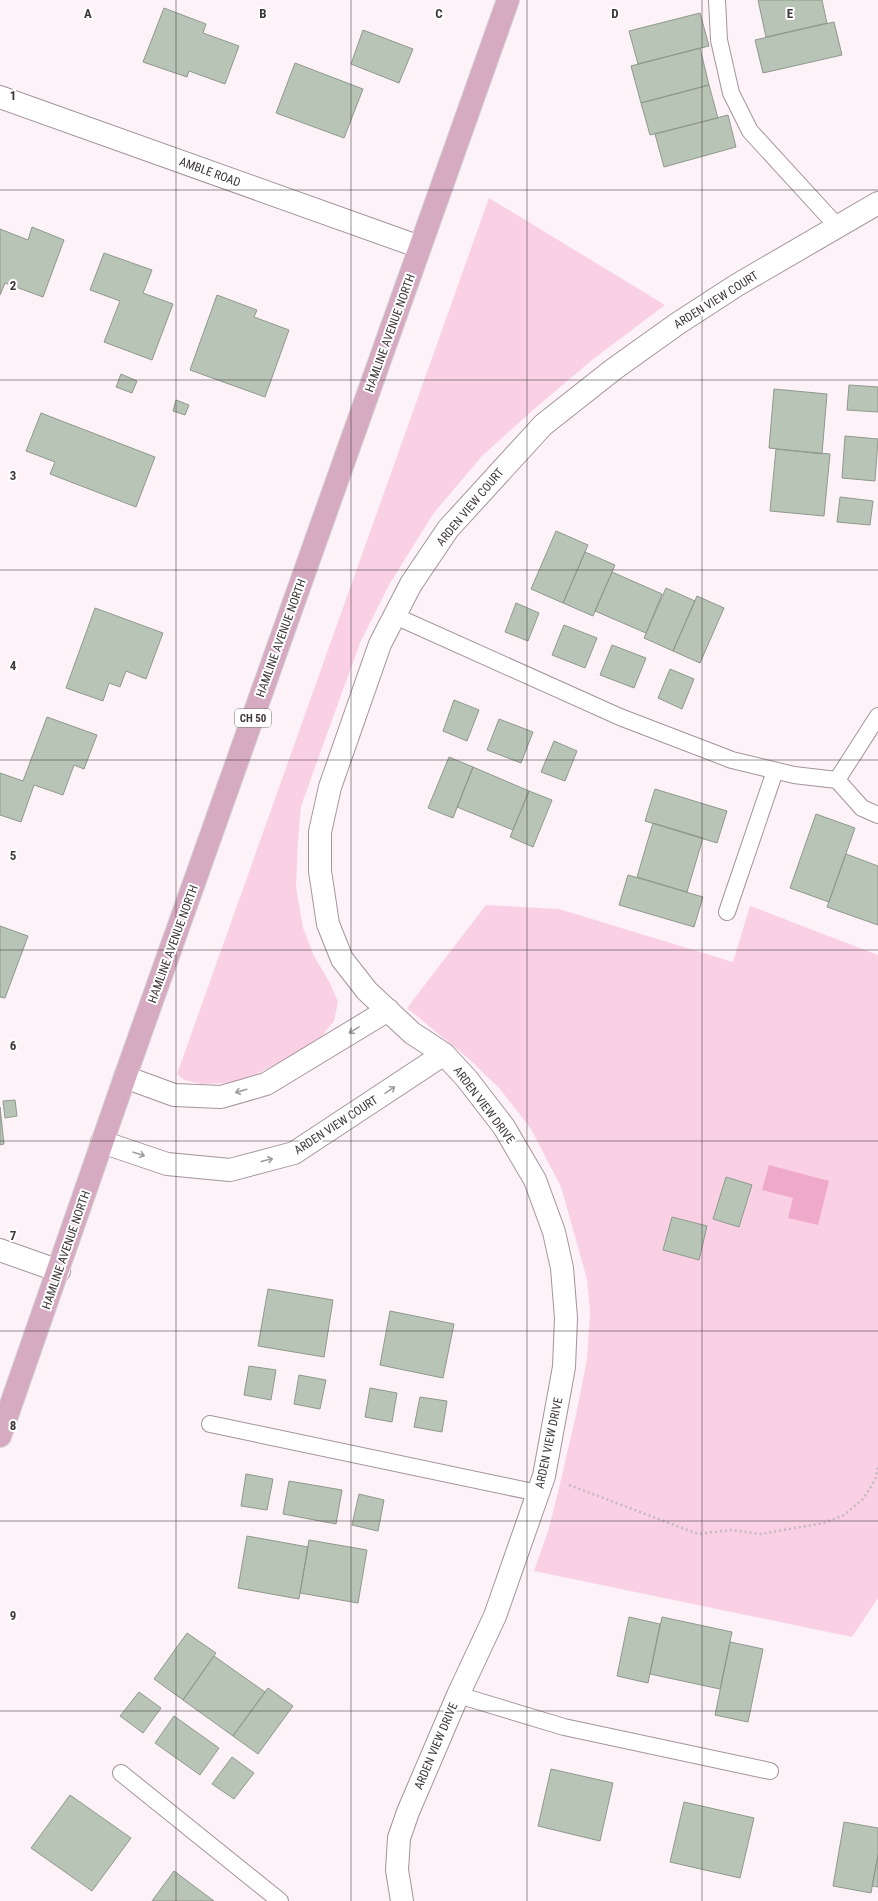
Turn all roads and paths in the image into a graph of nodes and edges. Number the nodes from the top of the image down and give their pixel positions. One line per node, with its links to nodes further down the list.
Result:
1 (508, 0): 6 (main road, HAMLINE AVENUE NORTH / CH 50)
2 (717, 0): 5 (lane)
3 (0, 98): 6 (street, AMBLE ROAD)
4 (878, 203): 5 (street, ARDEN VIEW COURT)
5 (837, 226): 7 (street, ARDEN VIEW COURT)
6 (420, 247): 16 (main road, HAMLINE AVENUE NORTH / CH 50)
7 (395, 616): 9 (lane); 13 (street, ARDEN VIEW COURT)
8 (878, 716): 10 (lane)
9 (775, 771): 10 (lane); 12 (lane)
10 (837, 780): 11 (lane)
11 (878, 816)
12 (727, 912)
13 (388, 1010): 14 (street, ARDEN VIEW COURT); 16 (street, one-way to 16)
14 (412, 1033): 15 (street, ARDEN VIEW DRIVE)
15 (444, 1054): 17 (street, ARDEN VIEW COURT, one-way to 15); 23 (street, ARDEN VIEW DRIVE)
16 (125, 1077): 17 (main road, HAMLINE AVENUE NORTH / CH 50)
17 (102, 1142): 19 (main road, HAMLINE AVENUE NORTH / CH 50)
18 (0, 1250): 19 (street)
19 (59, 1271): 21 (main road, HAMLINE AVENUE NORTH / CH 50)
20 (210, 1424): 23 (lane)
21 (0, 1436)
22 (878, 1467): 23 (path)
23 (541, 1484): 24 (street, ARDEN VIEW DRIVE)
24 (458, 1695): 25 (lane); 28 (street, ARDEN VIEW DRIVE)
25 (770, 1771)
26 (122, 1773): 27 (lane)
27 (280, 1901)
28 (402, 1901)

